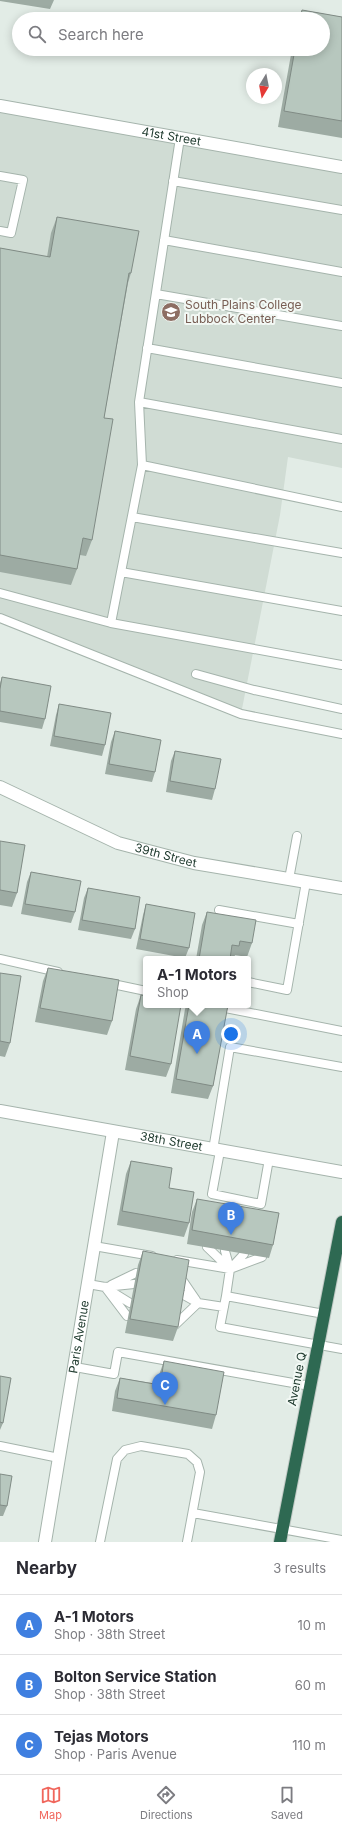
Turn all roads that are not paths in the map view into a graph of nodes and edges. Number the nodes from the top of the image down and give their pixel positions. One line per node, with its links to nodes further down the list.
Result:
1 (0, 106): 2 (street, 41st Street)
2 (180, 138): 3 (street, 41st Street); 5 (lane)
3 (342, 167)
4 (0, 176): 7 (lane)
5 (173, 181): 6 (lane); 8 (lane)
6 (342, 210)
7 (0, 231)
8 (164, 240): 9 (lane); 10 (lane)
9 (342, 272)
10 (156, 294): 11 (lane); 12 (lane)
11 (342, 326)
12 (147, 348): 13 (lane); 14 (lane)
13 (342, 383)
14 (139, 402): 15 (lane); 16 (lane)
15 (342, 439)
16 (142, 465): 17 (lane); 18 (lane)
17 (342, 507)
18 (132, 517): 19 (lane); 20 (lane)
19 (342, 553)
20 (121, 572): 22 (lane); 24 (lane)
21 (0, 593): 24 (lane)
22 (342, 611)
23 (0, 618): 28 (lane)
24 (112, 623): 25 (lane)
25 (342, 665)
26 (196, 674): 27 (lane)
27 (342, 709)
28 (342, 734)
29 (0, 787): 31 (street, 39th Street)
30 (297, 836): 31 (lane)
31 (289, 880): 32 (street, 39th Street)
32 (306, 882): 33 (street, 39th Street); 35 (lane)
33 (342, 888)
34 (219, 910): 35 (lane)
35 (299, 924): 39 (lane)
36 (0, 959): 37 (lane)
37 (69, 974)
38 (100, 981): 40 (lane)
39 (251, 983)
40 (143, 990)
41 (225, 1008): 42 (lane)
42 (342, 1031)
43 (342, 1067): 46 (lane)
44 (0, 1112): 45 (street, 38th Street)
45 (113, 1132): 46 (street, 38th Street); 52 (street, Paris Avenue)
46 (217, 1150): 47 (street, 38th Street); 49 (lane)
47 (269, 1159): 48 (street, 38th Street); 49 (lane)
48 (342, 1172)
49 (240, 1200): 50 (lane)
50 (239, 1210)
51 (342, 1222): 69 (highway, Avenue Q)
52 (94, 1246): 57 (lane); 60 (street, Paris Avenue)
53 (207, 1247): 57 (lane)
54 (225, 1251): 57 (lane)
55 (244, 1254): 57 (lane)
56 (262, 1257): 57 (lane)
57 (230, 1269): 64 (lane)
58 (136, 1273): 62 (lane)
59 (182, 1281): 66 (lane)
60 (88, 1284): 62 (lane); 74 (street, Paris Avenue)
61 (134, 1284): 62 (lane)
62 (105, 1287): 65 (lane); 70 (lane)
63 (180, 1293): 66 (lane)
64 (226, 1296): 67 (lane); 69 (lane)
65 (130, 1303)
66 (198, 1303): 67 (lane); 68 (lane); 71 (lane)
67 (224, 1307): 72 (lane)
68 (177, 1311)
69 (324, 1314): 72 (highway, Avenue Q)
70 (127, 1316)
71 (175, 1324)
72 (318, 1344): 73 (lane); 75 (highway, Avenue Q)
73 (342, 1349)
74 (75, 1367): 75 (lane); 77 (street, Paris Avenue)
75 (310, 1386): 79 (highway, Avenue Q)
76 (0, 1446): 77 (lane)
77 (59, 1458): 81 (street, Paris Avenue)
78 (193, 1513): 79 (lane); 82 (lane); 83 (lane)
79 (282, 1529): 80 (lane); 84 (highway, Avenue Q)
80 (342, 1540)
81 (45, 1542)
82 (100, 1542)
83 (188, 1542)
84 (280, 1542)

